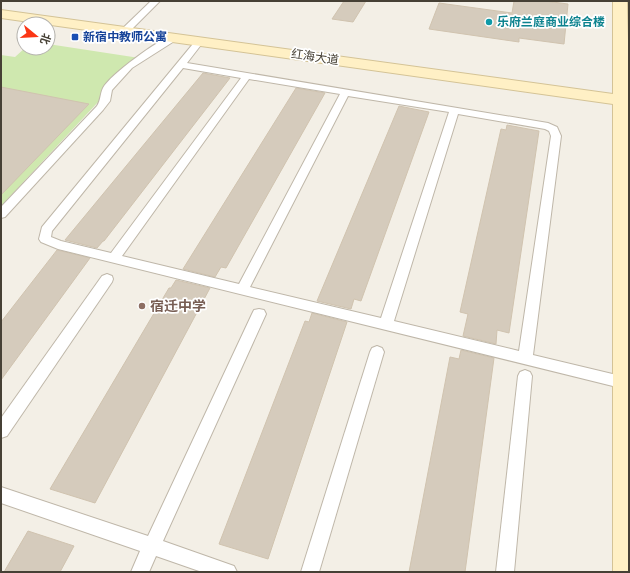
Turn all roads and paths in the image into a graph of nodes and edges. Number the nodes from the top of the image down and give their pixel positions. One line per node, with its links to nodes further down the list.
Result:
1 (1, 1): 5 (main road, 红海大道)
2 (156, 1): 5 (lane)
3 (620, 1): 12 (main road)
4 (1, 14): 6 (main road, 红海大道)
5 (137, 20): 6 (lane); 12 (main road, 红海大道)
6 (125, 31): 7 (main road, 红海大道)
7 (173, 38): 8 (main road, 红海大道); 14 (lane)
8 (200, 42): 9 (lane); 12 (main road, 红海大道)
9 (181, 65): 10 (lane); 15 (lane)
10 (247, 76): 11 (lane); 15 (lane)
11 (345, 93): 13 (lane); 17 (lane)
12 (625, 93): 23 (main road)
13 (454, 111): 19 (lane); 21 (lane)
14 (1, 214)
15 (114, 258): 17 (lane)
16 (107, 278): 24 (lane)
17 (242, 290): 19 (lane)
18 (259, 314): 26 (lane)
19 (386, 324): 21 (lane)
20 (377, 352): 29 (lane)
21 (525, 358): 23 (lane)
22 (525, 376): 30 (lane)
23 (626, 383): 31 (main road)
24 (1, 431)
25 (1, 495): 26 (lane)
26 (152, 546): 27 (lane); 28 (lane)
27 (140, 572)
28 (228, 572)
29 (310, 572)
30 (505, 572)
31 (628, 572)

